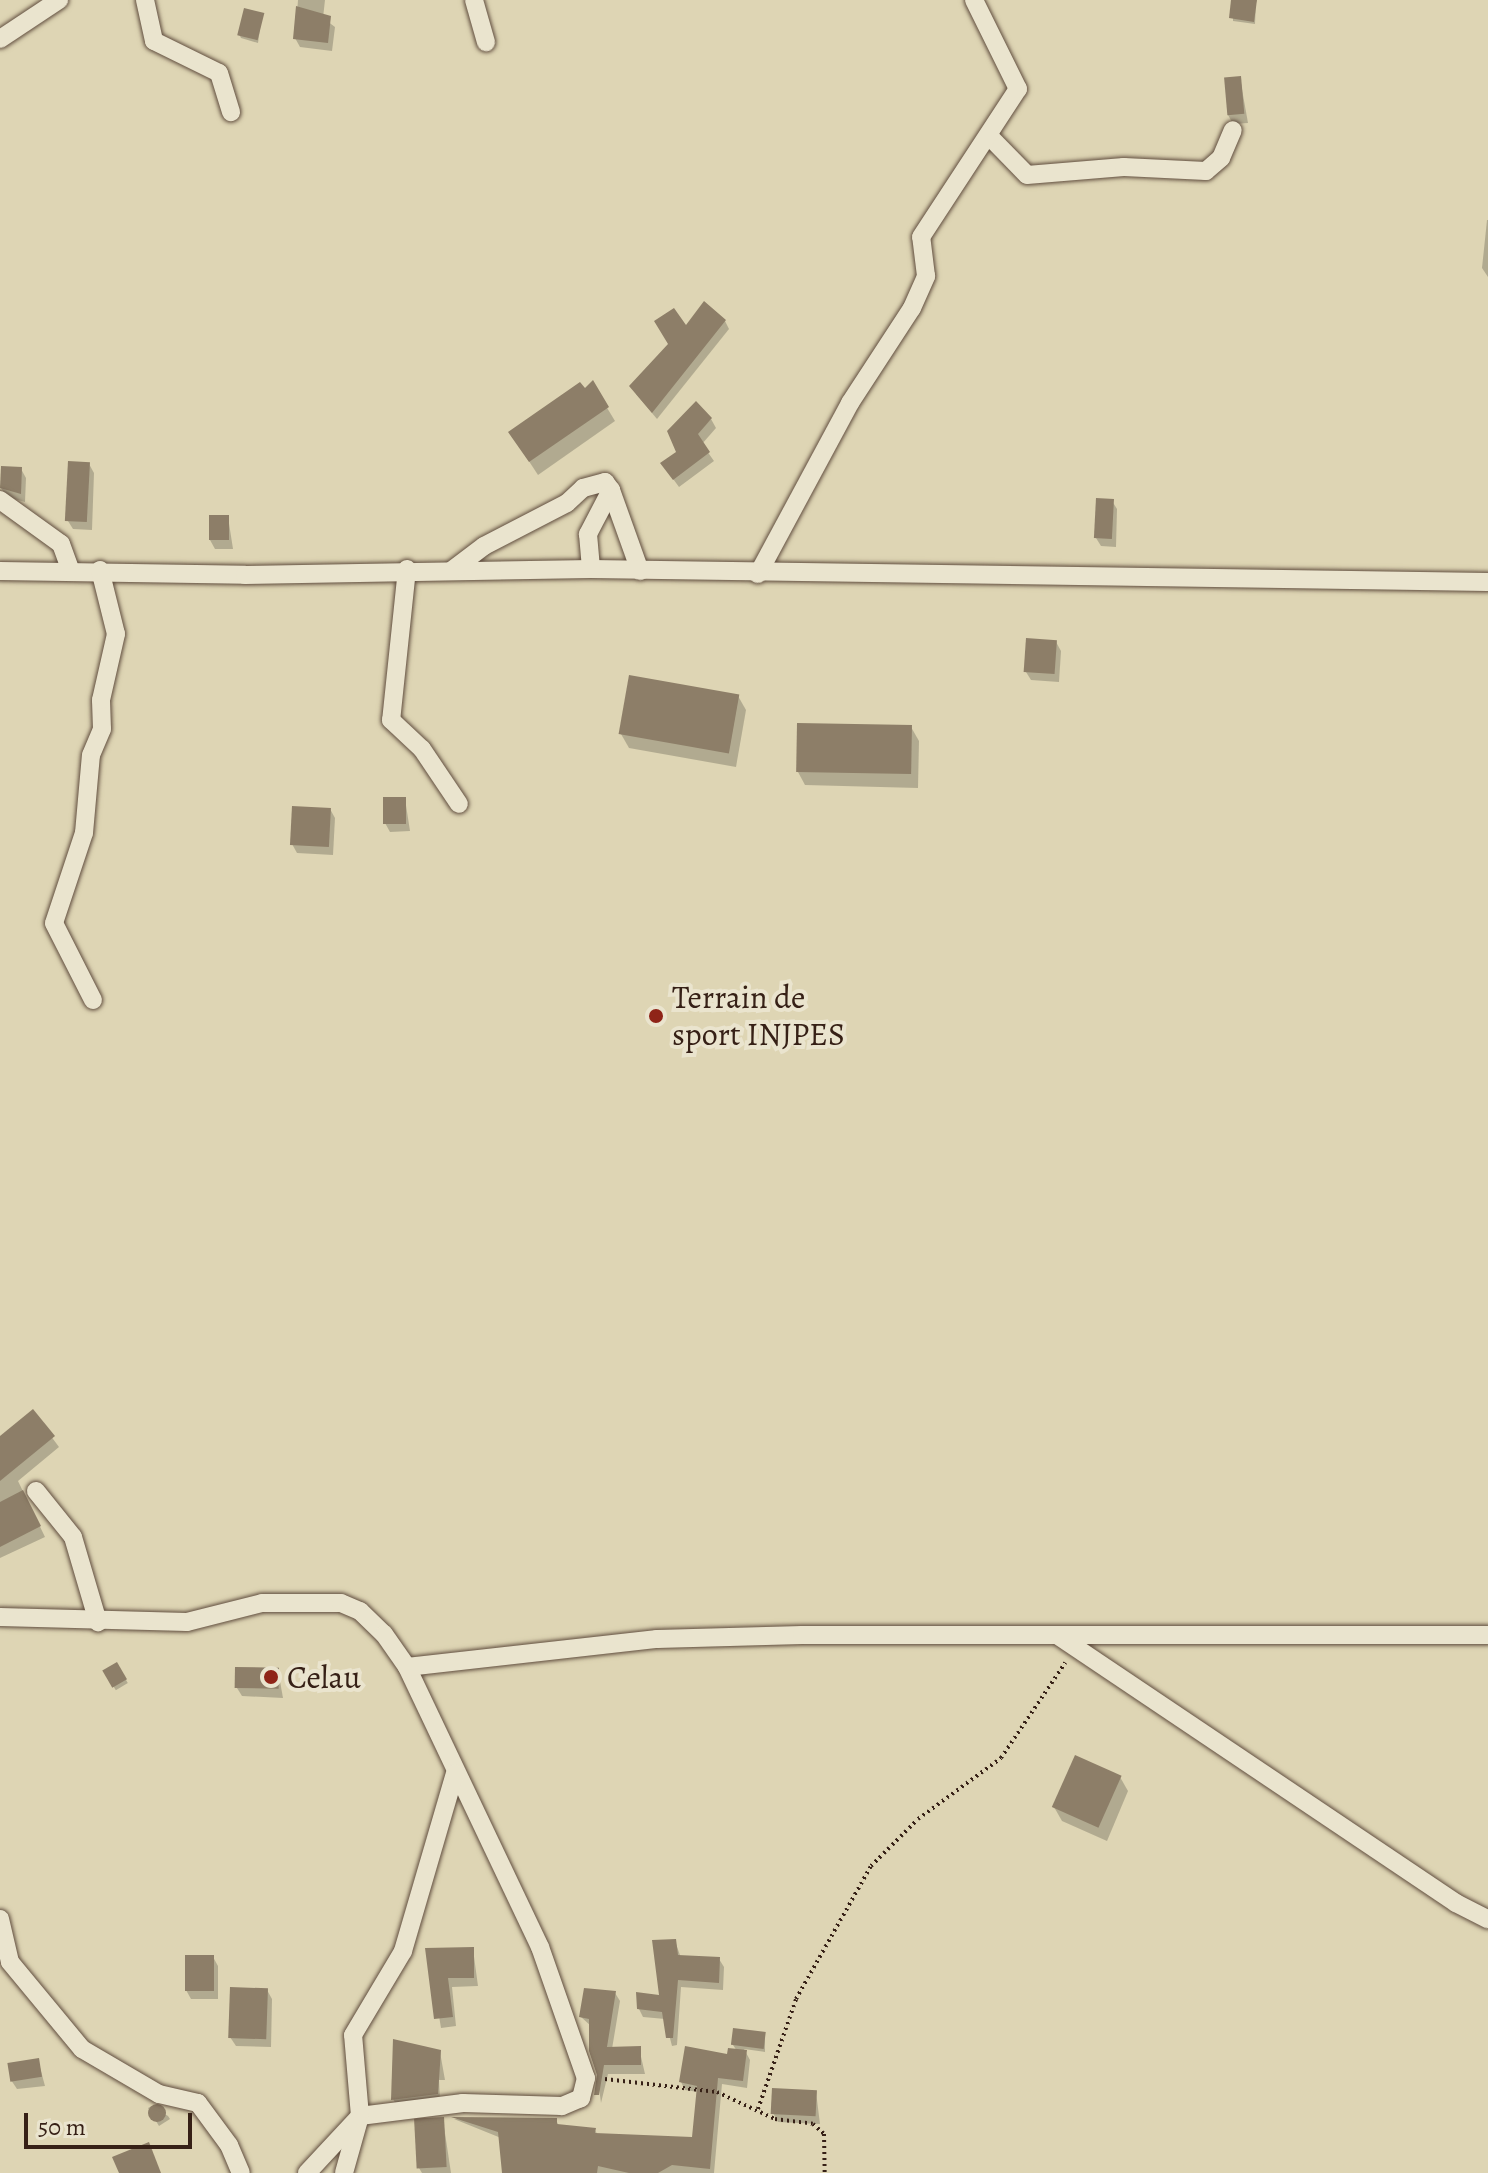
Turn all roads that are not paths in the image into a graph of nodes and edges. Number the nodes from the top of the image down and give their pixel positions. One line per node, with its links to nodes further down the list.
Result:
1 (59, 0): 5 (street)
2 (145, 0): 7 (street)
3 (474, 0): 6 (street)
4 (974, 0): 9 (street)
5 (0, 39)
6 (486, 42)
7 (231, 112)
8 (1233, 130): 9 (street)
9 (989, 136): 19 (street)
10 (611, 490): 13 (street); 17 (street); 18 (street)
11 (0, 500): 16 (street)
12 (407, 569): 14 (street); 17 (street); 21 (street)
13 (591, 569): 17 (street); 18 (street)
14 (100, 570): 16 (street); 22 (street)
15 (0, 571): 16 (street)
16 (71, 571)
17 (451, 571)
18 (640, 571): 19 (street)
19 (758, 574): 20 (street)
20 (1488, 582)
21 (459, 804)
22 (93, 1000)
23 (36, 1491): 25 (street)
24 (0, 1617): 25 (street)
25 (98, 1622): 28 (street)
26 (1488, 1635): 27 (street)
27 (1067, 1642): 28 (street); 31 (street)
28 (407, 1667): 29 (street)
29 (455, 1773): 32 (street); 32 (street)
30 (0, 1919): 33 (street)
31 (1488, 1919)
32 (360, 2116): 34 (street); 35 (street)
33 (241, 2173)
34 (307, 2173)
35 (344, 2173)

